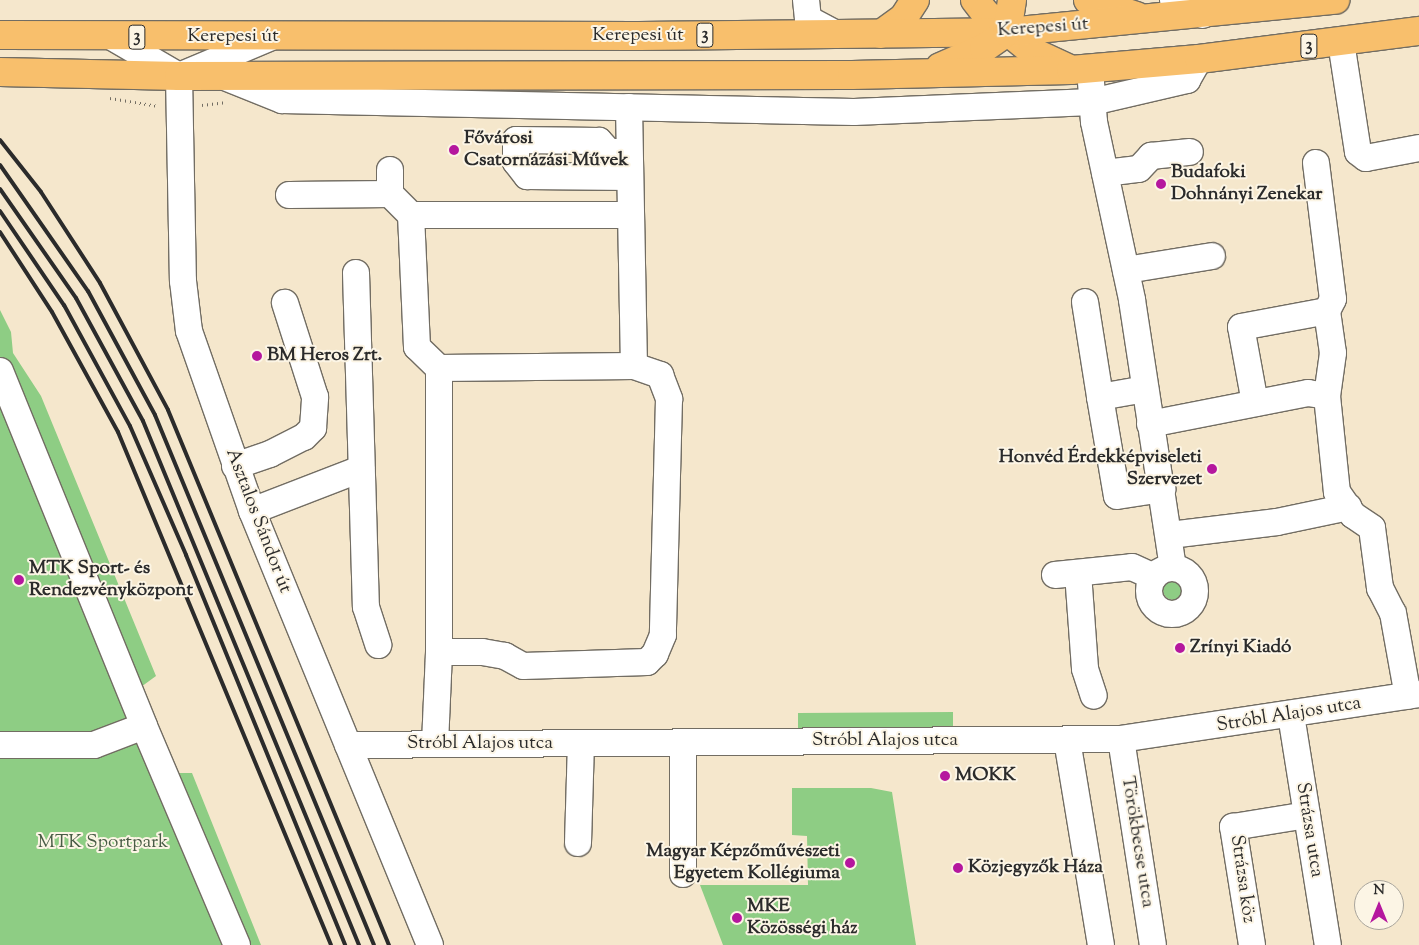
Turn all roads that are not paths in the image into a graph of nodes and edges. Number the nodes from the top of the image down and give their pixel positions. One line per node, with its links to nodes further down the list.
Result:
1 (806, 0): 12 (street)
2 (915, 0): 13 (main road)
3 (975, 0): 11 (main road)
4 (1012, 0): 11 (main road)
5 (1088, 0): 9 (main road)
6 (1173, 0): 8 (street)
7 (1335, 0): 8 (main road, Kerepesi út / 3)
8 (1202, 15): 9 (main road, Kerepesi út / 3)
9 (1149, 20): 11 (main road, Kerepesi út / 3)
10 (1419, 31): 17 (main road, Kerepesi út / 3)
11 (1007, 32): 13 (main road, Kerepesi út / 3); 19 (main road); 22 (main road)
12 (836, 34): 13 (main road, Kerepesi út / 3); 16 (main road, Kerepesi út / 3)
13 (881, 34)
14 (0, 35): 15 (main road, Kerepesi út / 3)
15 (112, 37): 16 (main road, Kerepesi út / 3); 24 (street)
16 (273, 37): 24 (street)
17 (1341, 42): 18 (main road, Kerepesi út / 3); 28 (street)
18 (1199, 59): 19 (main road, Kerepesi út / 3); 25 (street, Kerepesi út)
19 (1080, 69): 22 (main road, Kerepesi út / 3); 25 (street)
20 (0, 72): 24 (main road, Kerepesi út / 3)
21 (217, 74): 23 (main road, Kerepesi út / 3); 24 (main road, Kerepesi út / 3); 26 (street, Kerepesi út)
22 (922, 74): 23 (main road, Kerepesi út / 3)
23 (852, 75): 27 (street)
24 (179, 76): 49 (street, Asztalos Sándor út)
25 (1092, 102): 27 (street, Kerepesi út); 31 (street)
26 (629, 107): 27 (street, Kerepesi út); 33 (street)
27 (854, 112)
28 (1419, 148)
29 (1190, 152): 31 (street)
30 (1316, 163): 40 (street)
31 (1105, 173): 36 (street)
32 (289, 194): 34 (street)
33 (630, 214): 34 (street); 41 (street)
34 (411, 215): 42 (street)
35 (1212, 256): 36 (street)
36 (1126, 270): 44 (street)
37 (356, 273): 50 (street)
38 (1085, 302): 46 (street)
39 (284, 303): 49 (street)
40 (1327, 311): 45 (street); 47 (street)
41 (634, 366): 42 (street); 56 (street)
42 (439, 368): 56 (street)
43 (0, 371): 60 (street)
44 (1145, 389): 46 (street); 48 (street)
45 (1327, 396): 47 (street); 52 (street)
46 (1100, 397): 51 (street)
47 (1256, 404): 48 (street)
48 (1150, 424): 51 (street)
49 (235, 466): 53 (street, Asztalos Sándor út)
50 (361, 469): 53 (street); 55 (street)
51 (1162, 489): 54 (street)
52 (1348, 507): 54 (street); 57 (street)
53 (252, 511): 67 (street, Asztalos Sándor út)
54 (1170, 534): 58 (street)
55 (378, 645)
56 (439, 652): 65 (street)
57 (1414, 695): 59 (street, Stróbl Alajos utca)
58 (1094, 696)
59 (1291, 715): 61 (street, Stróbl Alajos utca); 68 (street, Strázsa utca)
60 (144, 726): 66 (street); 71 (street)
61 (1121, 739): 62 (street, Stróbl Alajos utca); 74 (street, Törökbecse utca)
62 (1067, 740): 63 (street, Stróbl Alajos utca); 73 (street)
63 (683, 742): 64 (street, Stróbl Alajos utca); 70 (street)
64 (581, 743): 65 (street, Stróbl Alajos utca); 69 (street)
65 (435, 744): 67 (street, Stróbl Alajos utca)
66 (0, 745)
67 (348, 745): 72 (street, Asztalos Sándor út)
68 (1307, 815): 75 (street, Strázsa köz); 76 (street, Strázsa utca)
69 (578, 843)
70 (683, 874)
71 (237, 945)
72 (430, 945)
73 (1101, 945)
74 (1153, 945)
75 (1252, 945)
76 (1328, 945)

